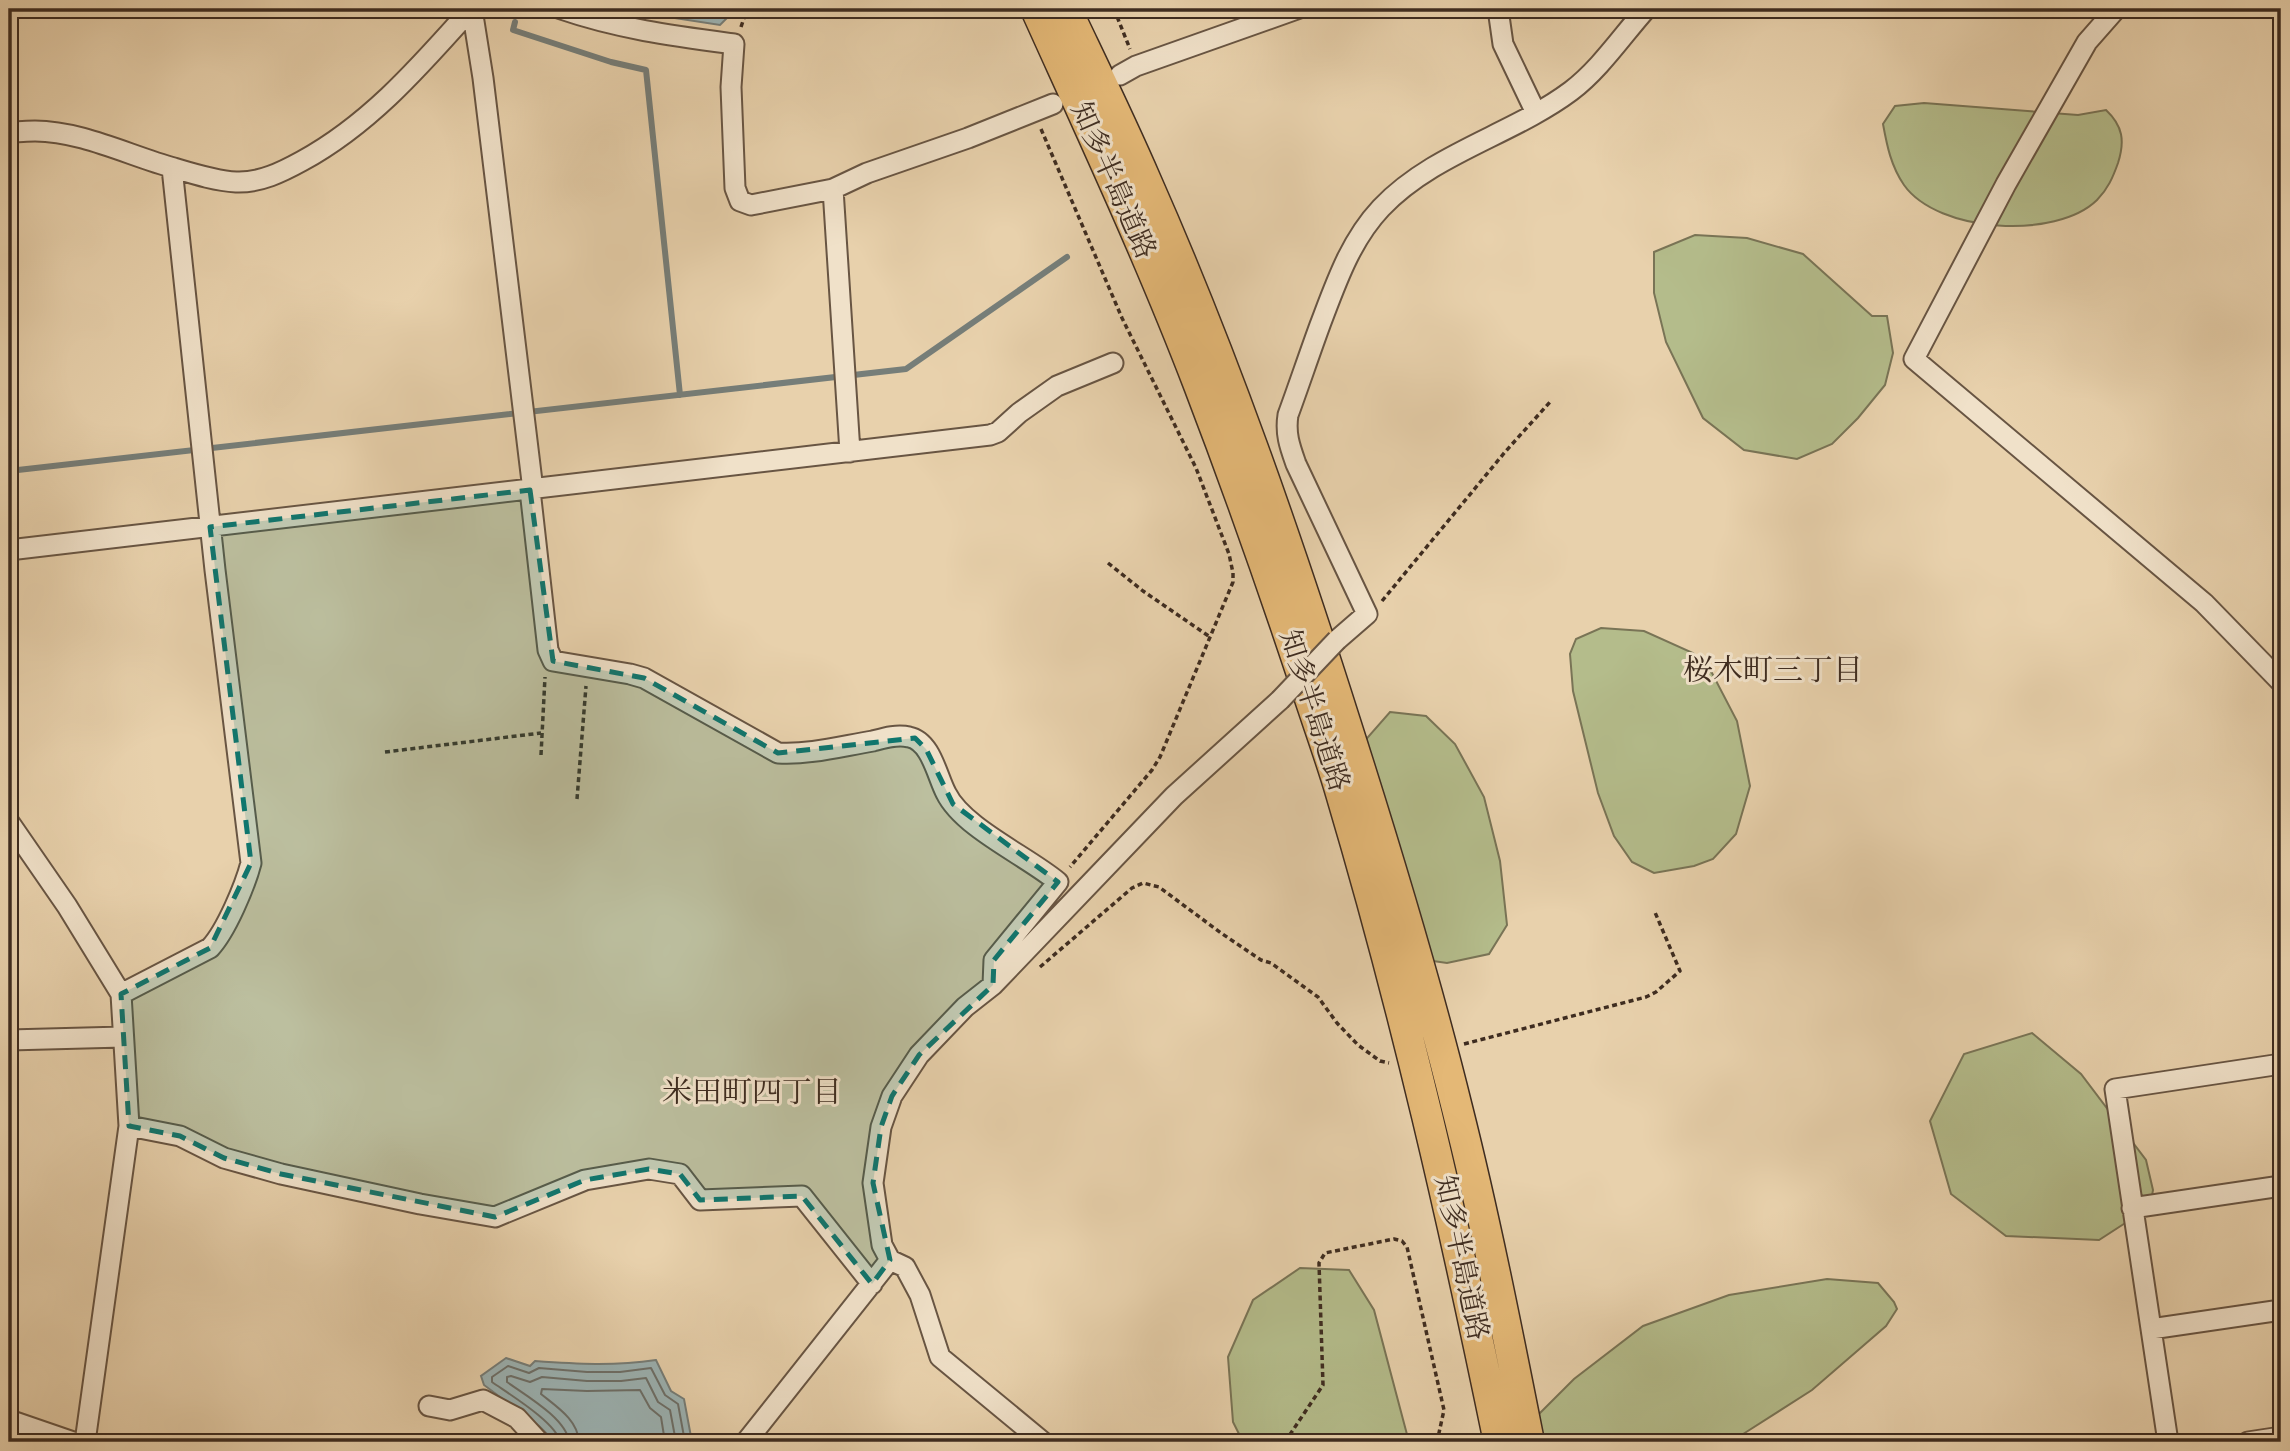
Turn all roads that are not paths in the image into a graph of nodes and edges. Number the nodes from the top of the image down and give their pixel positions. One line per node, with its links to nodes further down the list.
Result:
1 (471, 9): 13 (street); 17 (street)
2 (561, 9): 14 (street)
3 (1036, 9): 42 (highway, 知多半島道路)
4 (1066, 9): 43 (highway, 知多半島道路)
5 (1297, 9): 9 (street)
6 (1498, 9): 11 (street)
7 (1646, 9): 11 (street)
8 (2116, 9): 20 (street)
9 (1128, 71)
10 (1053, 104): 14 (street)
11 (1536, 113): 22 (street, bridge)
12 (9, 132): 13 (street)
13 (172, 168): 18 (street)
14 (833, 189): 16 (street)
15 (1113, 363): 16 (street)
16 (850, 452): 17 (street)
17 (532, 490): 18 (street); 22 (street)
18 (210, 527): 19 (street); 23 (street)
19 (9, 550)
20 (2281, 682)
21 (9, 822): 23 (street)
22 (993, 985): 30 (street)
23 (121, 994): 24 (street)
24 (124, 1037): 25 (street); 27 (street)
25 (9, 1040)
26 (2281, 1064): 29 (street)
27 (129, 1126): 31 (street); 38 (street)
28 (2281, 1186): 29 (street)
29 (2133, 1208): 33 (street)
30 (890, 1260): 31 (street); 41 (street)
31 (872, 1284): 40 (street)
32 (2281, 1310): 33 (street)
33 (2151, 1329): 44 (street)
34 (429, 1406): 39 (street)
35 (9, 1420): 37 (street)
36 (2281, 1437): 45 (street)
37 (73, 1442)
38 (85, 1442)
39 (539, 1442)
40 (746, 1442)
41 (1042, 1442)
42 (1499, 1442)
43 (1529, 1442)
44 (2168, 1442)
45 (2248, 1442)

